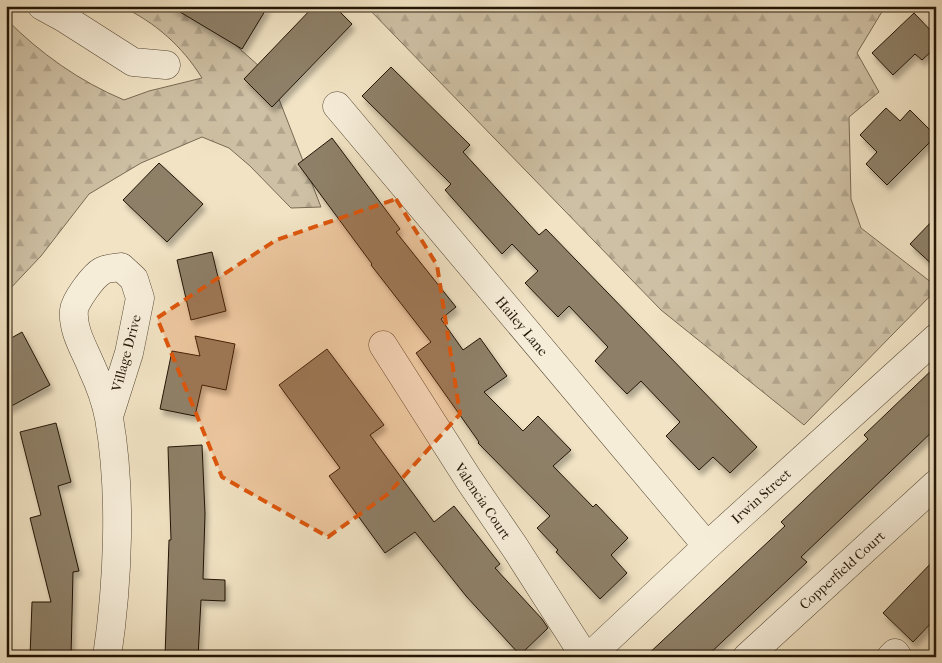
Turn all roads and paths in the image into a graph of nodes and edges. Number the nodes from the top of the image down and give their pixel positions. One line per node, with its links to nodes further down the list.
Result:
1 (42, 6): 2 (street)
2 (166, 65)
3 (337, 106): 8 (street, Hailey Lane)
4 (936, 338): 8 (street, Irwin Street)
5 (383, 345): 10 (street, Valencia Court)
6 (109, 416): 9 (street)
7 (936, 484): 12 (street, Copperfield Court)
8 (707, 546): 11 (street, Irwin Street)
9 (107, 657)
10 (585, 657)
11 (589, 657)
12 (747, 657)
13 (891, 657): 14 (street)
14 (898, 657)

